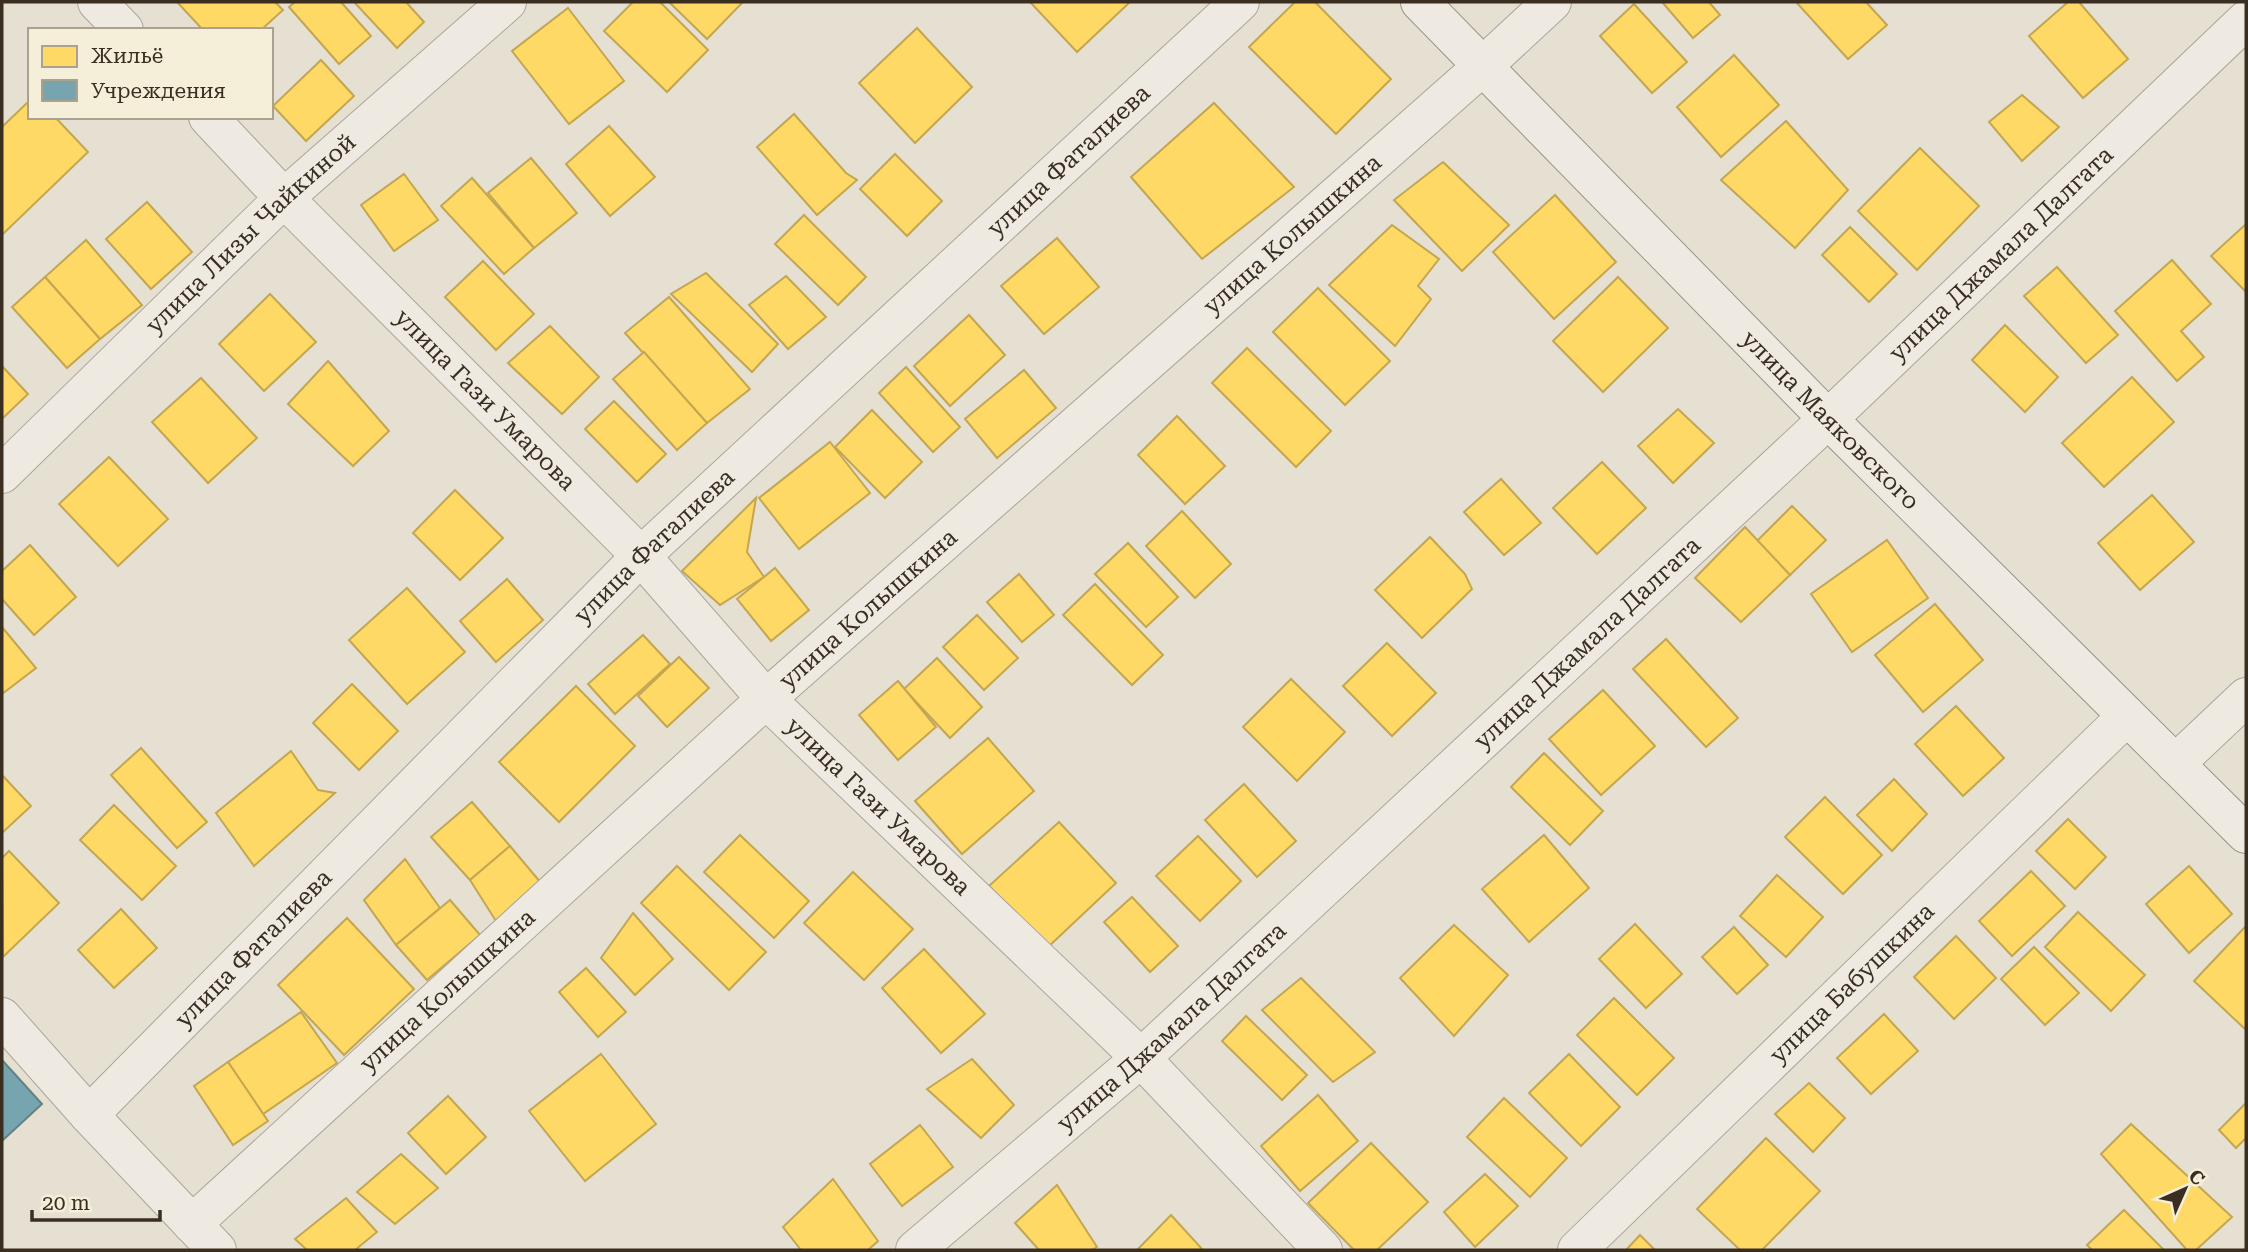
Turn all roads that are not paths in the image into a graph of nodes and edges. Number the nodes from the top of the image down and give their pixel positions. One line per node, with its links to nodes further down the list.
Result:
1 (97, 2): 7 (street)
2 (507, 2): 10 (street, улица Лизы Чайкиной)
3 (1240, 2): 13 (street, улица Фаталиева)
4 (1420, 2): 8 (street, улица Маяковского)
5 (1552, 2): 8 (street, улица Колышкина)
6 (2246, 20): 11 (street, улица Джамала Далгата)
7 (122, 28)
8 (1483, 66): 11 (street, улица Маяковского); 15 (street, улица Колышкина)
9 (210, 119): 10 (street, улица Гази Умарова)
10 (285, 198): 12 (street, улица Лизы Чайкиной); 13 (street, улица Гази Умарова)
11 (1828, 419): 16 (street, улица Маяковского); 20 (street, улица Джамала Далгата)
12 (2, 474)
13 (641, 556): 15 (street, улица Гази Умарова); 21 (street, улица Фаталиева)
14 (2246, 696): 17 (street)
15 (766, 699): 20 (street, улица Гази Умарова); 22 (street, улица Колышкина)
16 (2126, 717): 17 (street, улица Маяковского); 25 (street, улица Бабушкина)
17 (2175, 764): 18 (street, улица Маяковского)
18 (2246, 834)
19 (2, 1017): 21 (street)
20 (1141, 1058): 23 (street, улица Джамала Далгата); 24 (street, улица Гази Умарова)
21 (89, 1115): 22 (street)
22 (204, 1237)
23 (915, 1250)
24 (1323, 1250)
25 (1577, 1250)

